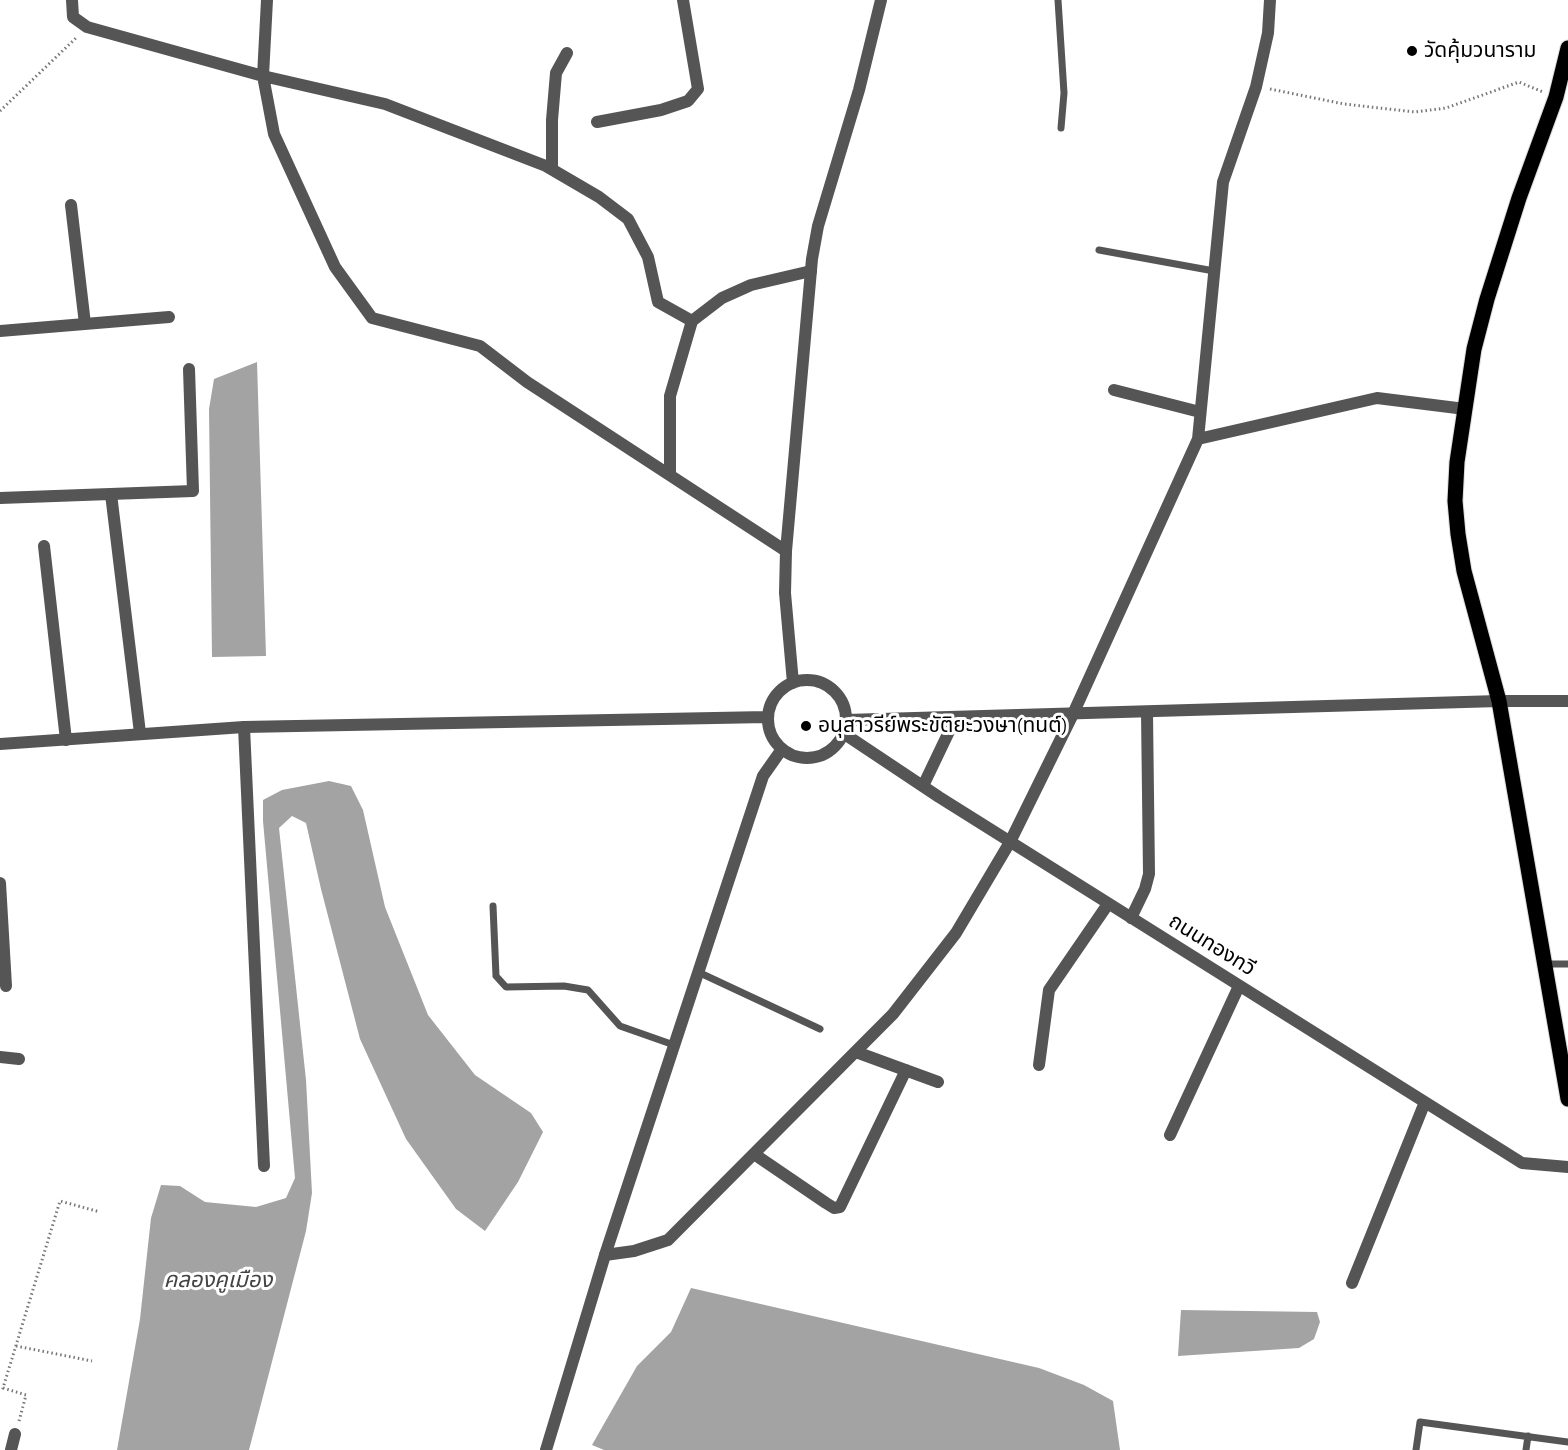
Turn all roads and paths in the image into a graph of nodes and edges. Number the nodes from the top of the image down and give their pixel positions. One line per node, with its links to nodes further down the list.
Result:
1 (72, 0): 7 (street)
2 (267, 0): 10 (street)
3 (684, 0): 14 (street)
4 (881, 0): 19 (street)
5 (1058, 0): 15 (lane)
6 (1270, 0): 11 (street)
7 (87, 27): 10 (street); 13 (path)
8 (1568, 48): 12 (main road)
9 (567, 53): 16 (street)
10 (263, 76): 16 (street); 30 (street)
11 (1256, 87): 12 (path); 20 (street)
12 (1556, 97): 27 (main road)
13 (0, 111)
14 (597, 122)
15 (1060, 128)
16 (552, 169): 22 (street)
17 (71, 205): 23 (street)
18 (1099, 250): 20 (lane)
19 (811, 271): 22 (street); 34 (street)
20 (1214, 271): 28 (street)
21 (169, 317): 23 (street)
22 (692, 321): 30 (street)
23 (85, 324): 24 (street)
24 (0, 331)
25 (189, 369): 31 (street)
26 (1114, 390): 28 (street)
27 (1465, 409): 29 (street); 37 (main road)
28 (1200, 412): 29 (street)
29 (1198, 440): 39 (street)
30 (670, 475): 34 (street)
31 (111, 494): 32 (street); 44 (street)
32 (0, 498)
33 (44, 546): 46 (street)
34 (786, 551): 35 (street)
35 (793, 683): 40 (street); 42 (street)
36 (1568, 701): 37 (street)
37 (1499, 702): 38 (street); 55 (main road)
38 (1147, 713): 39 (street); 54 (street)
39 (1073, 714): 41 (street); 50 (street)
40 (767, 717): 43 (street); 48 (street)
41 (956, 717): 42 (street); 49 (street)
42 (846, 720): 45 (street)
43 (244, 727): 44 (street); 72 (street)
44 (140, 733): 46 (street)
45 (843, 733): 48 (street); 49 (street, ถนนทองทวี)
46 (66, 740): 47 (street)
47 (0, 744)
48 (782, 749): 57 (street)
49 (923, 786): 50 (street, ถนนทองทวี)
50 (1010, 842): 52 (street, ถนนทองทวี); 62 (street)
51 (0, 883): 58 (street)
52 (1108, 904): 54 (street, ถนนทองทวี); 65 (street)
53 (493, 906): 61 (lane)
54 (1131, 918): 59 (street, ถนนทองทวี)
55 (1544, 963): 56 (lane); 68 (main road)
56 (1568, 964)
57 (698, 972): 60 (lane); 61 (street)
58 (6, 986)
59 (1239, 986): 69 (street, ถนนทองทวี); 70 (street)
60 (820, 1029)
61 (674, 1045): 75 (street)
62 (856, 1052): 66 (street); 71 (street)
63 (0, 1056): 64 (street)
64 (19, 1059)
65 (1039, 1065)
66 (906, 1070): 67 (street); 71 (street)
67 (938, 1082)
68 (1568, 1098)
69 (1425, 1102): 73 (street, ถนนทองทวี); 76 (street)
70 (1170, 1135)
71 (754, 1154): 75 (street)
72 (264, 1166)
73 (1568, 1167)
74 (100, 1212): 77 (path)
75 (605, 1256): 83 (street)
76 (1352, 1283)
77 (16, 1346): 78 (path); 79 (path)
78 (92, 1361)
79 (15, 1434): 82 (street)
80 (1528, 1436): 81 (lane); 84 (lane); 85 (lane)
81 (1568, 1442)
82 (11, 1450)
83 (546, 1450)
84 (1416, 1450)
85 (1526, 1450)

